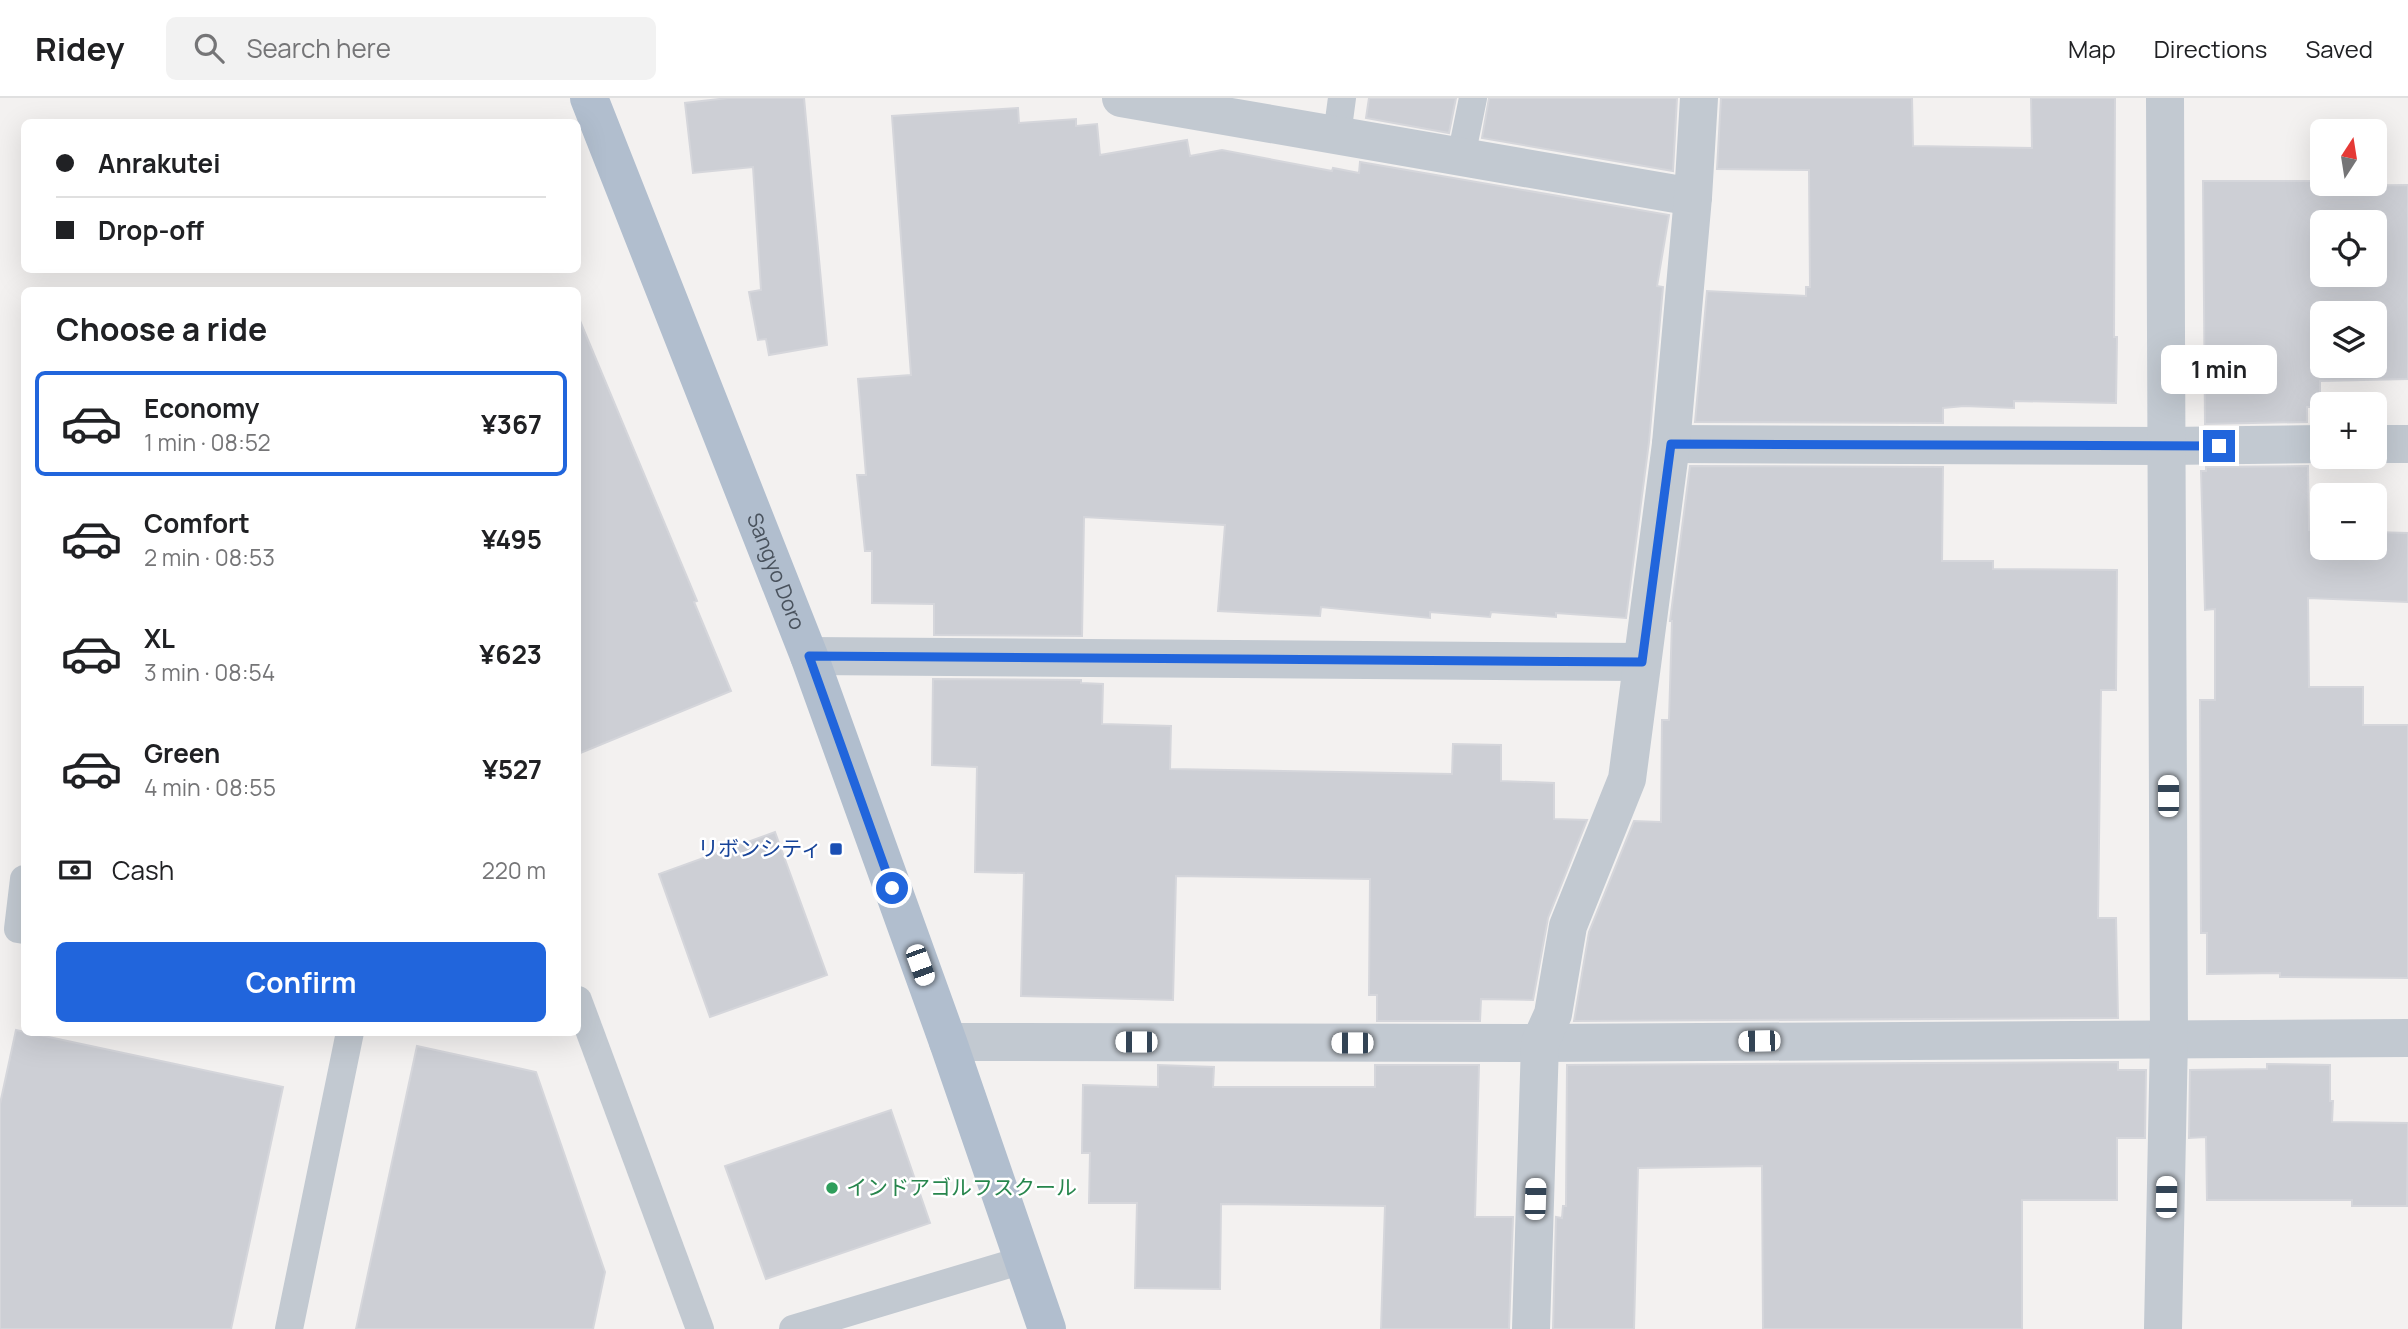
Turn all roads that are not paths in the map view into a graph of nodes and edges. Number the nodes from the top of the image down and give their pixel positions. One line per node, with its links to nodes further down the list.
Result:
1 (589, 98): 16 (main road, Sangyo Doro)
2 (1121, 98): 7 (street)
3 (1342, 98): 8 (lane)
4 (1473, 98): 9 (lane)
5 (1699, 98): 10 (street)
6 (2165, 98): 15 (street)
7 (1192, 104): 8 (street)
8 (1337, 135): 9 (street)
9 (1461, 156): 10 (street)
10 (1693, 197): 11 (street)
11 (1671, 444): 15 (street); 17 (street)
12 (2310, 444): 15 (street)
13 (2387, 444): 14 (street)
14 (2408, 444)
15 (2167, 446): 22 (street)
16 (809, 656): 17 (street); 24 (main road, Sangyo Doro)
17 (1642, 662): 25 (street)
18 (21, 904): 19 (lane)
19 (21, 930)
20 (581, 1008): 28 (lane)
21 (348, 1036): 27 (lane)
22 (2169, 1038): 23 (street); 25 (street); 32 (street)
23 (2408, 1038)
24 (948, 1042): 25 (street); 26 (main road, Sangyo Doro)
25 (1540, 1043): 31 (street)
26 (1023, 1260): 29 (lane); 30 (main road, Sangyo Doro)
27 (289, 1329)
28 (700, 1329)
29 (793, 1329)
30 (1047, 1329)
31 (1531, 1329)
32 (2163, 1329)

